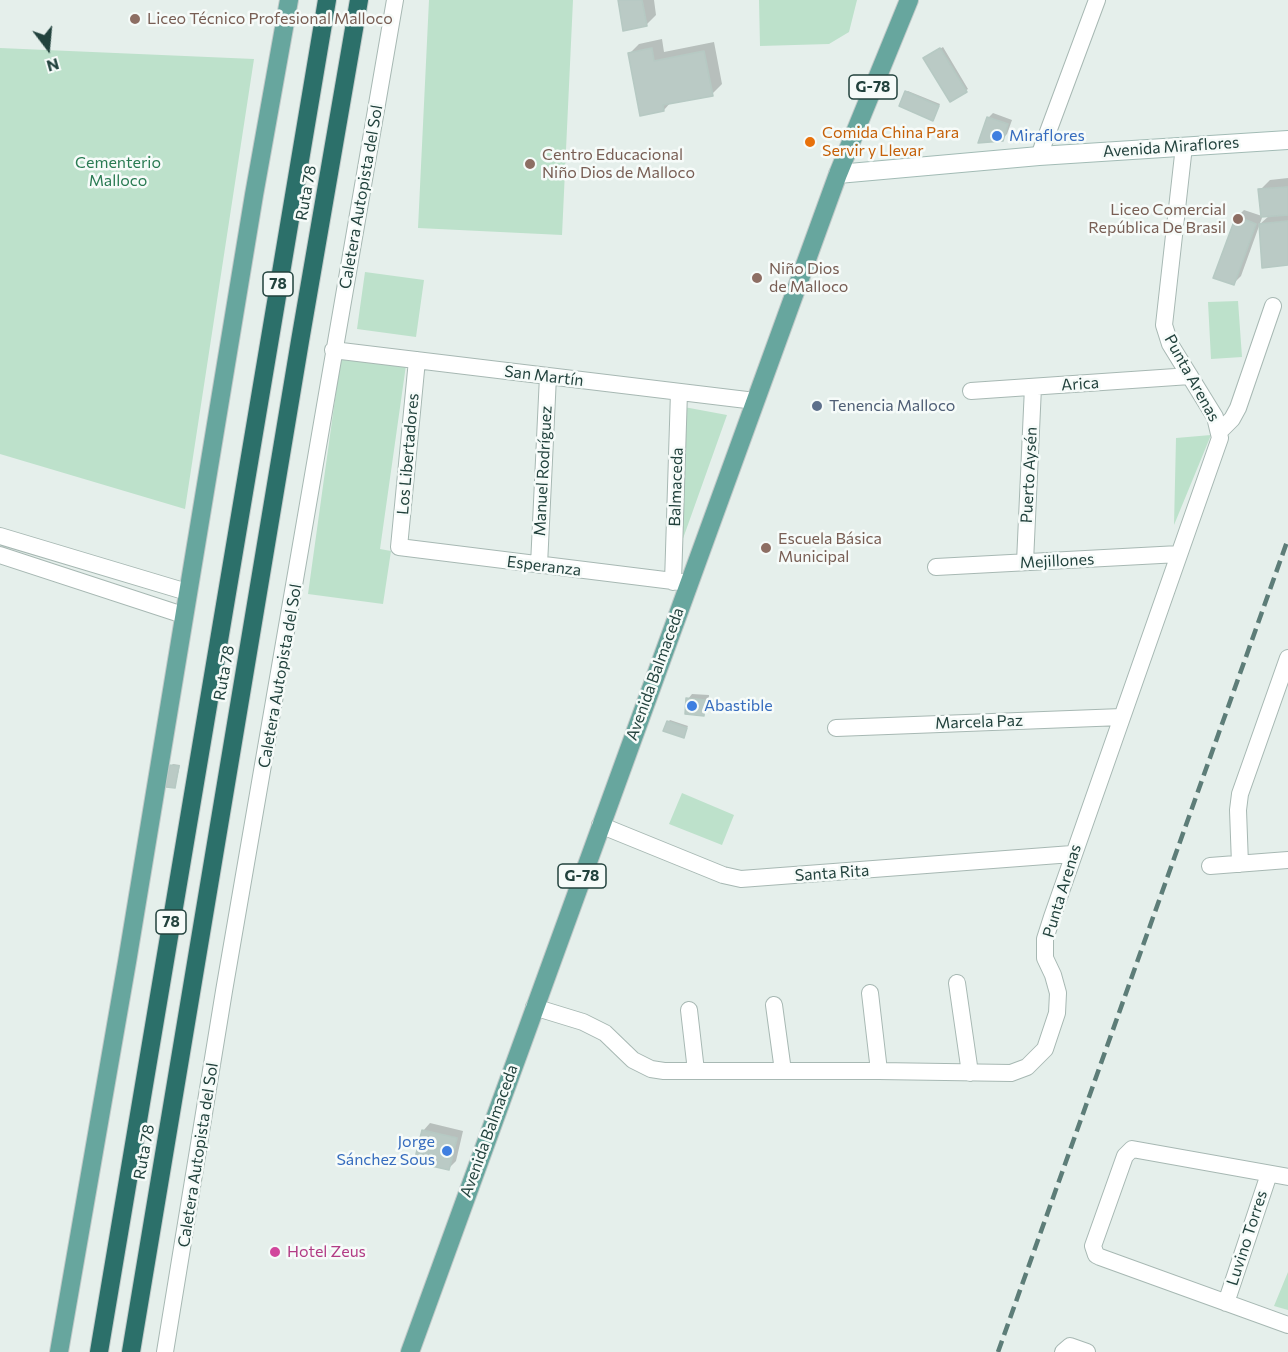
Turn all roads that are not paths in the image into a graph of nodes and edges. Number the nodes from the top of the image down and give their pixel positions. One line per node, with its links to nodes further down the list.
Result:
1 (289, 0): 29 (main road)
2 (327, 0): 50 (highway, Ruta 78 / 78)
3 (359, 0): 56 (highway, Ruta 78 / 78)
4 (395, 0): 12 (street, Caletera Autopista del Sol)
5 (909, 0): 10 (main road, Avenida Balmaceda / G-78)
6 (1097, 0): 9 (street)
7 (1288, 140): 8 (main road, Avenida Miraflores)
8 (1184, 146): 9 (main road, Avenida Miraflores); 15 (street, Punta Arenas)
9 (1039, 156): 10 (main road, Avenida Miraflores)
10 (838, 174): 19 (main road, Avenida Balmaceda / G-78)
11 (1273, 306): 20 (street, Punta Arenas)
12 (333, 350): 13 (street, San Martín); 57 (street, Caletera Autopista del Sol)
13 (417, 360): 14 (street, San Martín); 22 (street, Los Libertadores)
14 (548, 376): 18 (street, San Martín); 26 (street, Manuel Rodríguez)
15 (1190, 376): 16 (street, Arica); 20 (street, Punta Arenas)
16 (1033, 387): 17 (street, Arica); 25 (street, Puerto Aysén)
17 (970, 391)
18 (679, 392): 19 (street, San Martín); 28 (street, Balmaceda)
19 (755, 401): 28 (main road, Avenida Balmaceda / G-78)
20 (1220, 431): 23 (street, Punta Arenas)
21 (0, 536): 29 (street)
22 (399, 548): 26 (street, Esperanza)
23 (1179, 554): 25 (street, Mejillones); 32 (street, Punta Arenas)
24 (0, 555): 30 (street)
25 (1024, 562): 27 (street, Mejillones)
26 (538, 565): 28 (street, Esperanza)
27 (936, 567)
28 (681, 583): 34 (main road, Avenida Balmaceda / G-78)
29 (187, 592): 30 (main road)
30 (183, 615): 53 (main road)
31 (1288, 658): 37 (street)
32 (1122, 717): 33 (street, Marcela Paz); 35 (street, Punta Arenas)
33 (836, 728)
34 (600, 825): 35 (street, Santa Rita); 42 (main road, Avenida Balmaceda / G-78)
35 (1072, 854): 47 (street, Punta Arenas)
36 (1288, 860): 37 (street)
37 (1240, 864): 38 (street)
38 (1210, 866)
39 (957, 983): 47 (street)
40 (870, 993): 46 (street)
41 (774, 1005): 45 (street)
42 (534, 1007): 44 (street, Punta Arenas); 58 (main road, Avenida Balmaceda / G-78)
43 (688, 1010): 44 (street)
44 (696, 1071): 45 (street, Punta Arenas)
45 (783, 1071): 46 (street, Punta Arenas)
46 (879, 1071): 47 (street, Punta Arenas)
47 (970, 1073)
48 (1269, 1174): 49 (street); 51 (street, Luvino Torres); 51 (street)
49 (1288, 1177)
50 (112, 1276): 54 (highway); 55 (highway, Ruta 78 / 78)
51 (1226, 1303): 52 (street)
52 (1288, 1325)
53 (59, 1352)
54 (90, 1352)
55 (99, 1352)
56 (133, 1352)
57 (165, 1352)
58 (410, 1352)
59 (1063, 1352): 60 (street)
60 (1086, 1352)

